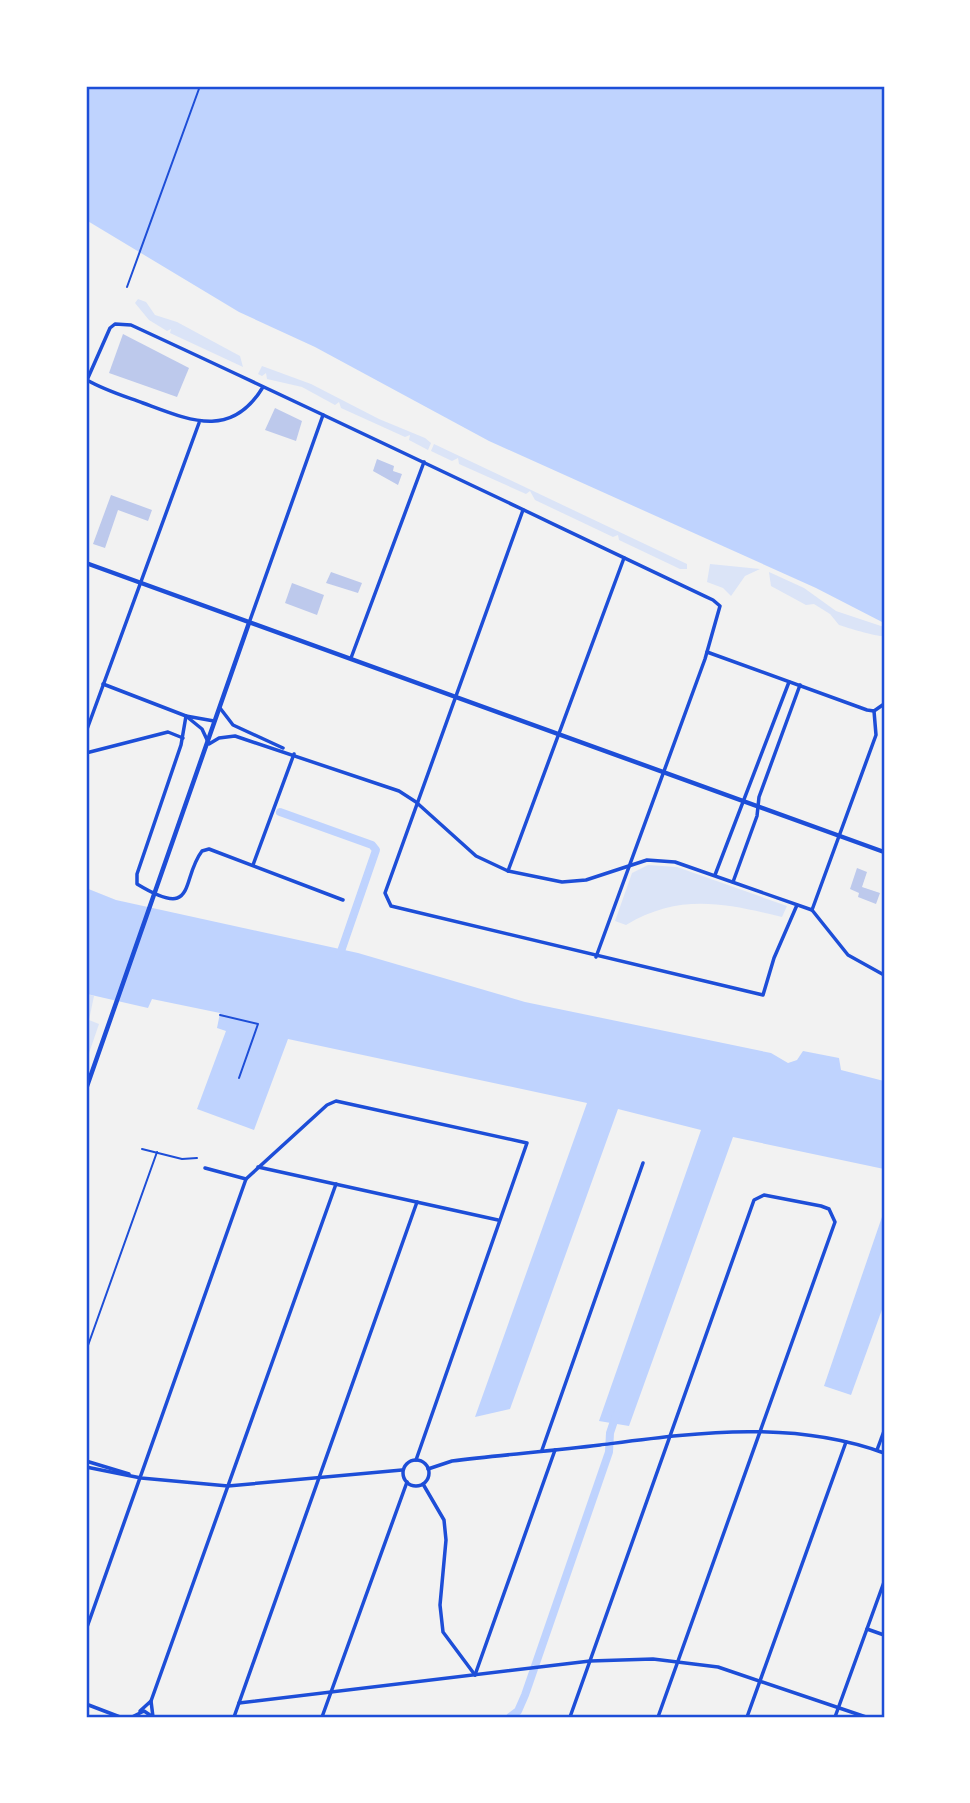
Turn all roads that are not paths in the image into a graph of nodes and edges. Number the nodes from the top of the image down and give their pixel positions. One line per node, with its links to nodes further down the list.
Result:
1 (87, 378): 2 (street); 3 (main road); 5 (street)
2 (263, 387): 4 (street); 5 (street)
3 (86, 393)
4 (323, 415): 6 (street); 11 (street)
5 (199, 423): 10 (street)
6 (424, 463): 7 (street); 13 (street)
7 (523, 510): 8 (street); 17 (street)
8 (624, 558): 12 (street); 24 (street)
9 (86, 563): 10 (main road)
10 (140, 583): 11 (main road); 15 (street)
11 (249, 623): 13 (main road); 19 (main road)
12 (707, 652): 14 (street); 29 (street)
13 (351, 658): 17 (main road)
14 (789, 682): 16 (street); 30 (street)
15 (103, 684): 21 (street); 23 (street)
16 (800, 685): 20 (street); 32 (street)
17 (454, 697): 24 (main road); 31 (street)
18 (884, 704): 20 (street)
19 (220, 708): 22 (main road); 28 (street)
20 (874, 711): 33 (street)
21 (186, 716): 22 (street); 25 (street); 26 (street)
22 (216, 722): 26 (main road)
23 (86, 732)
24 (557, 734): 29 (main road); 37 (street)
25 (183, 738): 27 (street); 35 (street)
26 (209, 744): 28 (street); 45 (main road)
27 (86, 753)
28 (294, 754): 31 (street); 35 (street)
29 (663, 772): 30 (main road); 36 (street)
30 (744, 801): 32 (main road); 38 (street)
31 (416, 802): 37 (street); 43 (street)
32 (758, 807): 33 (main road); 39 (street)
33 (839, 836): 34 (main road); 42 (street)
34 (884, 852)
35 (253, 865): 40 (street)
36 (629, 865): 37 (street); 38 (street); 43 (street)
37 (508, 871)
38 (715, 876): 39 (street)
39 (733, 882): 41 (street)
40 (343, 900)
41 (797, 905): 42 (street); 43 (street)
42 (811, 910): 44 (street)
43 (596, 957)
44 (884, 975)
45 (86, 1089)
46 (142, 1149): 47 (lane)
47 (157, 1152): 48 (lane); 57 (lane)
48 (197, 1158)
49 (643, 1163): 63 (street)
50 (258, 1167): 52 (street); 53 (street); 55 (street)
51 (205, 1168): 52 (street)
52 (246, 1179): 73 (street)
53 (336, 1184): 54 (street); 76 (street)
54 (417, 1202): 55 (street); 72 (street)
55 (499, 1220): 67 (street)
56 (86, 1330): 57 (lane)
57 (93, 1332): 58 (lane)
58 (86, 1351)
59 (761, 1431): 61 (street); 61 (street); 62 (street); 81 (street)
60 (884, 1431): 65 (street)
61 (671, 1434): 64 (street); 82 (street)
62 (846, 1442): 65 (street); 84 (street)
63 (542, 1450): 64 (street); 70 (street)
64 (555, 1450): 83 (street)
65 (877, 1450): 66 (street)
66 (884, 1453)
67 (416, 1460): 70 (street); 71 (street)
68 (86, 1461): 73 (street)
69 (86, 1467): 73 (street)
70 (428, 1469): 75 (street)
71 (402, 1470): 72 (street); 74 (street)
72 (319, 1477): 76 (street); 87 (street)
73 (141, 1478): 76 (street); 79 (street)
74 (407, 1482): 75 (street); 85 (street)
75 (423, 1484): 83 (street)
76 (228, 1486): 86 (street)
77 (884, 1582): 78 (street)
78 (867, 1629): 80 (street); 89 (street)
79 (86, 1630)
80 (884, 1635)
81 (678, 1660): 82 (street); 84 (street); 97 (street)
82 (590, 1661): 83 (street); 96 (street)
83 (475, 1675): 85 (street)
84 (761, 1679): 89 (street); 98 (street)
85 (332, 1692): 87 (street); 95 (street)
86 (152, 1701): 90 (street); 93 (street)
87 (239, 1703): 94 (street)
88 (86, 1704): 92 (street)
89 (839, 1707): 99 (street); 100 (street)
90 (140, 1711): 91 (street); 93 (street)
91 (133, 1715): 92 (street)
92 (118, 1716)
93 (153, 1717)
94 (234, 1717)
95 (323, 1717)
96 (570, 1717)
97 (658, 1717)
98 (747, 1717)
99 (835, 1717)
100 (866, 1717)

